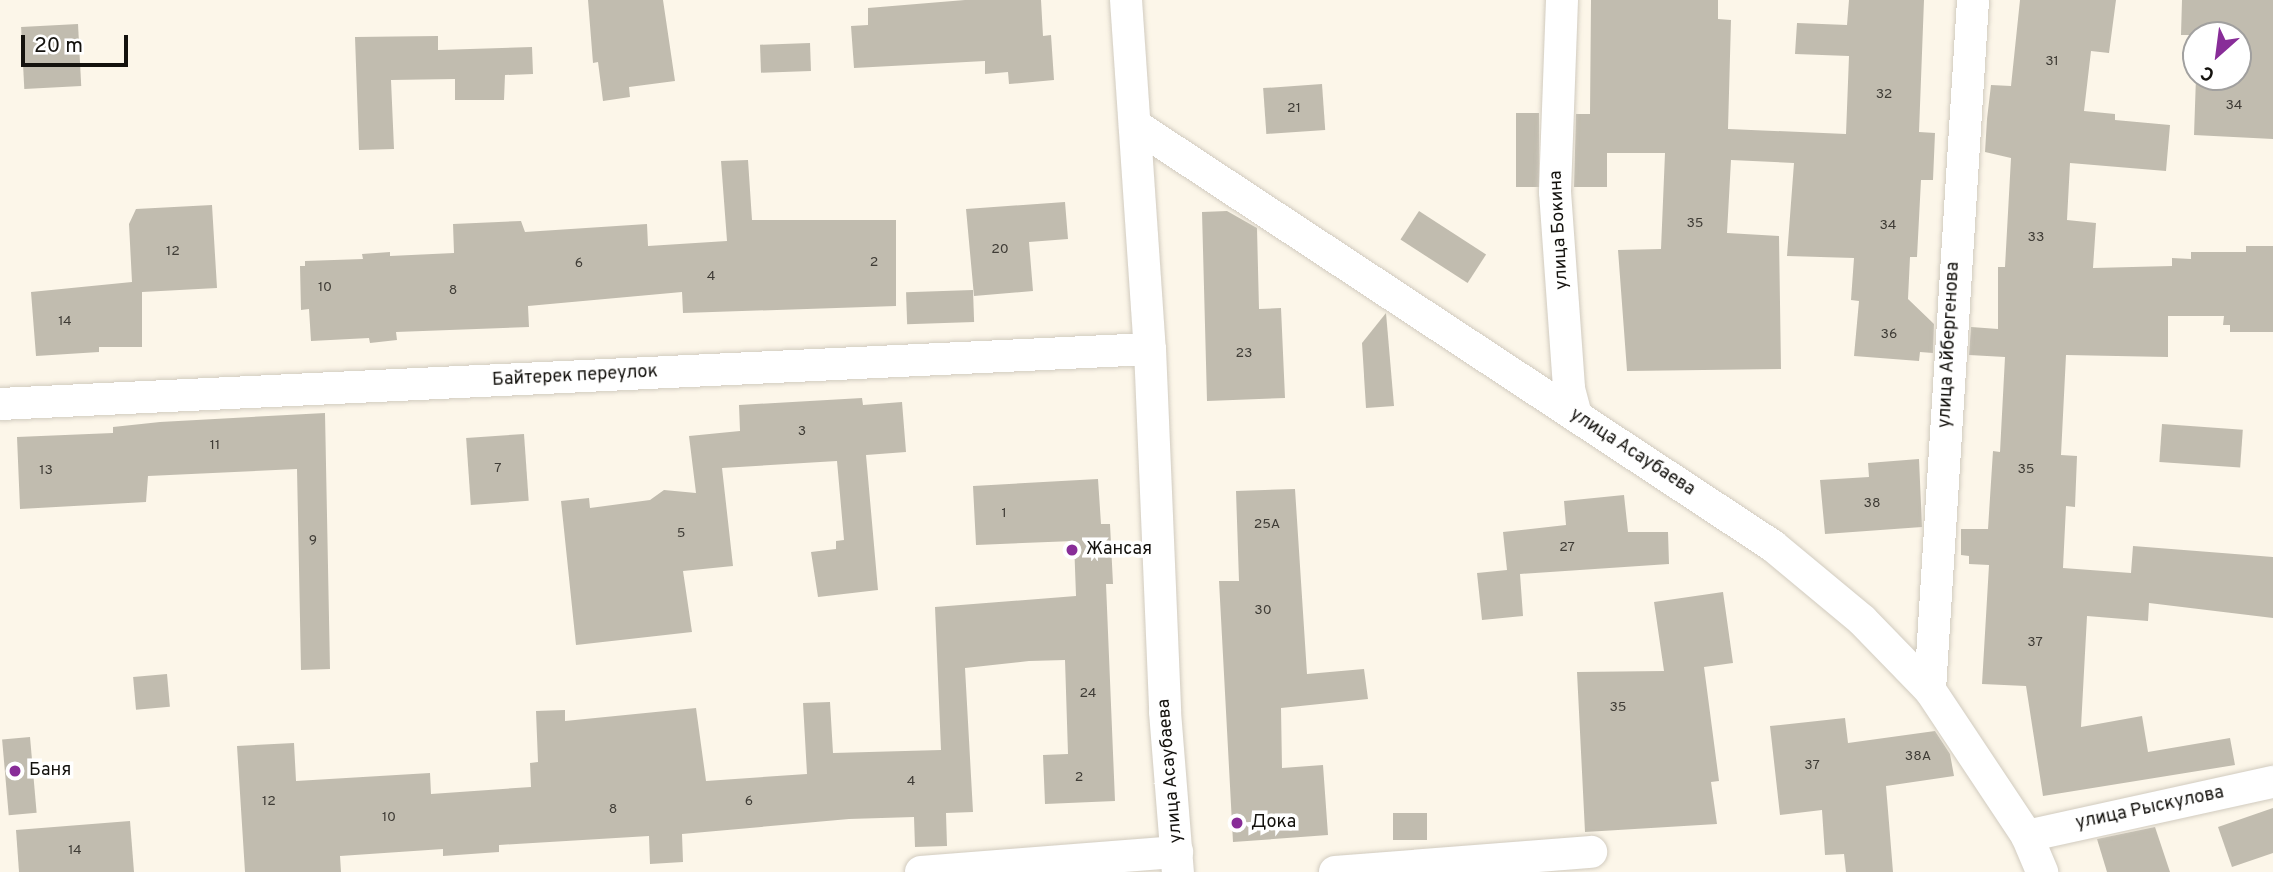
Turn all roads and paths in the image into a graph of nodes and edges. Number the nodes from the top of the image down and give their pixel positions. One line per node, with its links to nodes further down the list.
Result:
1 (1126, 0): 4 (street, улица Асаубаева)
2 (1562, 0): 7 (street, улица Бокина)
3 (1973, 0): 8 (street, улица Айбергенова)
4 (1135, 125): 5 (street, улица Асаубаева); 7 (street, улица Асаубаева)
5 (1150, 349): 6 (street, Байтерек переулок); 12 (street, улица Асаубаева)
6 (0, 404)
7 (1576, 416): 8 (street, улица Асаубаева)
8 (1930, 690): 10 (street, улица Асаубаева)
9 (2273, 782): 10 (street, улица Рыскулова)
10 (2027, 836): 15 (street, улица Асаубаева)
11 (1591, 852): 14 (street)
12 (1178, 862): 13 (street)
13 (922, 872)
14 (1335, 872)
15 (2042, 872)

